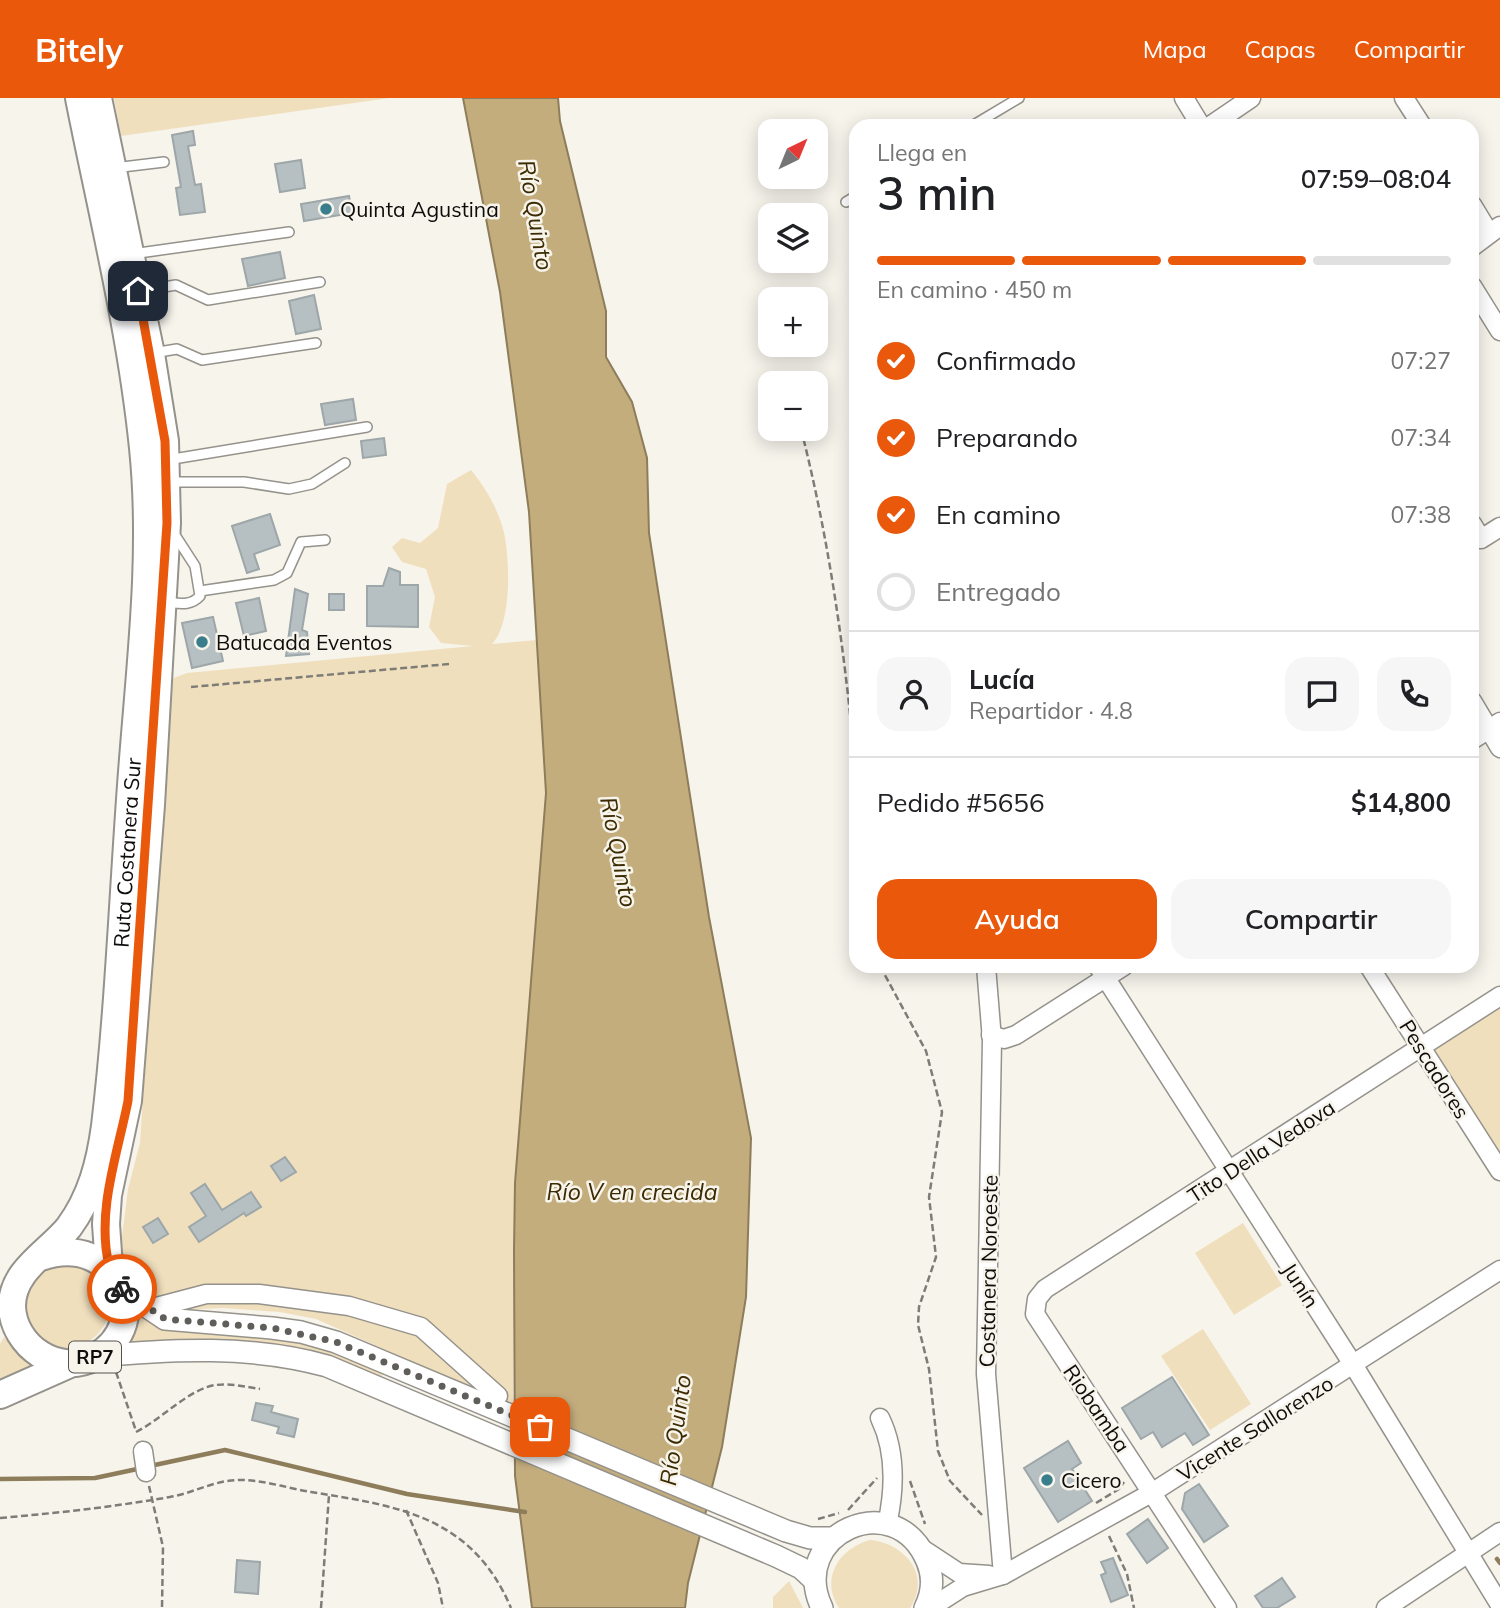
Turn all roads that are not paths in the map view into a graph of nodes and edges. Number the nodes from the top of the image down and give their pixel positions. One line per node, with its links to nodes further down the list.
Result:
1 (79, 98): 48 (main road, Ruta Costanera Sur)
2 (98, 98): 12 (main road, Ruta Costanera Sur / RP7)
3 (1018, 98): 7 (lane)
4 (1184, 98): 8 (street)
5 (1251, 98): 9 (street)
6 (1404, 98): 10 (street)
7 (984, 119)
8 (1197, 119)
9 (1220, 119)
10 (1418, 119)
11 (164, 162): 12 (lane)
12 (113, 168): 19 (main road, Ruta Costanera Sur / RP7)
13 (849, 200): 14 (lane)
14 (846, 202)
15 (1479, 213): 16 (street)
16 (1495, 230): 18 (street)
17 (289, 232): 19 (lane)
18 (1479, 242)
19 (130, 255): 21 (main road, Ruta Costanera Sur / RP7)
20 (320, 282): 21 (lane)
21 (138, 291): 25 (main road, Ruta Costanera Sur / RP7)
22 (1479, 297): 23 (street)
23 (1500, 331)
24 (316, 343): 25 (lane)
25 (151, 354): 28 (main road, Ruta Costanera Sur / RP7)
26 (367, 427): 28 (lane)
27 (345, 463): 28 (lane)
28 (165, 471): 29 (main road, Ruta Costanera Sur / RP7)
29 (167, 523): 33 (lane); 34 (main road, Ruta Costanera Sur / RP7)
30 (1500, 527): 31 (street)
31 (1479, 530)
32 (325, 540): 33 (lane)
33 (200, 591): 34 (lane)
34 (163, 602): 49 (main road, Ruta Costanera Sur / RP7)
35 (1479, 709): 36 (street)
36 (1494, 726): 37 (street); 38 (street)
37 (1479, 736)
38 (1500, 748)
39 (987, 973): 44 (street, Costanera Noroeste)
40 (1101, 973): 44 (street)
41 (1103, 973): 47 (street, Junín)
42 (1373, 973): 45 (street, Pescadores)
43 (1500, 996): 45 (street, Tito Della Vedova)
44 (991, 1035): 69 (street, Costanera Noroeste)
45 (1421, 1047): 46 (street, Pescadores); 47 (street, Tito Della Vedova)
46 (1500, 1171)
47 (1229, 1173): 54 (street, Tito Della Vedova); 57 (street, Junín)
48 (41, 1257): 49 (main road); 52 (main road, Ruta Costanera Sur)
49 (109, 1267): 51 (main road, Ruta Costanera Sur / RP7)
50 (1500, 1270): 57 (street, Vicente Sallorenzo)
51 (122, 1290): 53 (street); 56 (main road, Ruta Costanera Sur / RP7)
52 (12, 1303): 55 (main road, Ruta Costanera Sur); 56 (main road, RP7)
53 (149, 1309): 59 (street); 66 (street)
54 (1035, 1314): 63 (street, Riobamba)
55 (0, 1334)
56 (93, 1358): 58 (main road, Ruta Costanera Sur / RP7); 70 (street)
57 (1354, 1366): 63 (street, Vicente Sallorenzo); 68 (street, Junín)
58 (0, 1395)
59 (498, 1396)
60 (880, 1418): 64 (street)
61 (143, 1451): 62 (street)
62 (146, 1472)
63 (1153, 1492): 69 (street, Vicente Sallorenzo); 74 (street, Riobamba)
64 (887, 1525): 66 (street); 67 (street)
65 (1500, 1532): 68 (street)
66 (832, 1538): 70 (street)
67 (926, 1540): 69 (street); 73 (street)
68 (1469, 1555): 71 (street, Junín); 75 (street)
69 (1003, 1575): 73 (street, Vicente Sallorenzo)
70 (814, 1580): 72 (street)
71 (1500, 1605)
72 (822, 1608)
73 (928, 1608)
74 (1227, 1608)
75 (1386, 1608)

